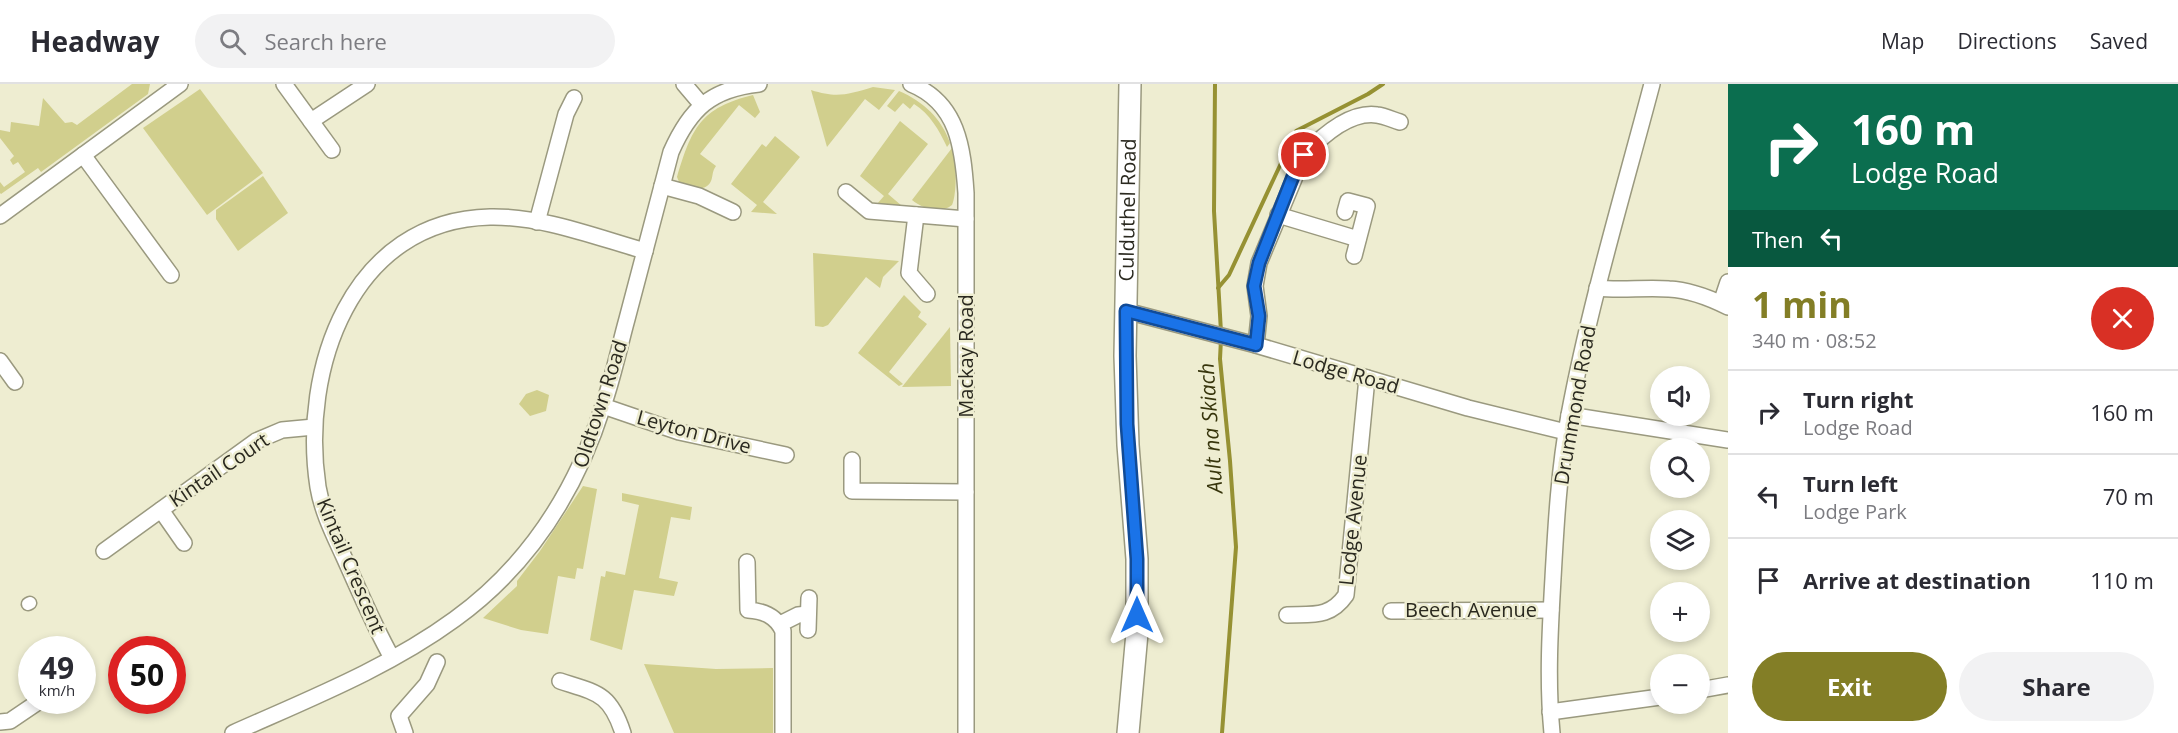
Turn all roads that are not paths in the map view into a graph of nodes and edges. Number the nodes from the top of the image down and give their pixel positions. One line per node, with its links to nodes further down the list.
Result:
1 (284, 84): 11 (street)
2 (367, 84): 11 (street)
3 (684, 84): 10 (street)
4 (759, 84): 10 (street)
5 (911, 84): 22 (street, Mackay Road)
6 (1130, 84): 32 (main road, Culduthel Road)
7 (1652, 84): 29 (street, Drummond Road)
8 (173, 86): 14 (street)
9 (574, 98): 23 (street)
10 (697, 109): 15 (street, Oldtown Road)
11 (311, 122): 13 (street)
12 (1400, 122): 21 (street)
13 (332, 150)
14 (83, 155): 19 (street); 27 (street)
15 (662, 186): 17 (street); 25 (street, Oldtown Road)
16 (846, 192): 20 (street)
17 (733, 212)
18 (1345, 212): 24 (street)
19 (1, 214)
20 (916, 214): 22 (street); 30 (street, Mackay Road)
21 (1278, 215): 24 (street); 33 (street)
22 (966, 219): 44 (street, Mackay Road)
23 (537, 222): 25 (street, Kintail Crescent); 39 (street, Kintail Crescent)
24 (1358, 238): 26 (street)
25 (645, 251): 37 (street, Oldtown Road)
26 (1354, 256)
27 (171, 275)
28 (1728, 282): 31 (street)
29 (1597, 288): 31 (street); 38 (street, Drummond Road)
30 (927, 294)
31 (1724, 305)
32 (1126, 311): 33 (street, Lodge Road); 70 (main road, Culduthel Road)
33 (1256, 345): 35 (street, Lodge Road)
34 (0, 361): 36 (street)
35 (1367, 378): 40 (street, Lodge Road); 50 (street, Lodge Avenue)
36 (15, 382)
37 (603, 406): 42 (street, Leyton Drive); 56 (street, Oldtown Road)
38 (1569, 415): 40 (street, Drummond Road); 41 (street)
39 (314, 427): 45 (street, Kintail Court); 56 (street, Kintail Crescent)
40 (1566, 432): 51 (street, Drummond Road)
41 (1728, 440)
42 (786, 455)
43 (852, 460): 44 (street)
44 (966, 492): 69 (street, Mackay Road)
45 (161, 510): 46 (street, Kintail Court); 47 (street, Kintail Court)
46 (184, 543)
47 (104, 551)
48 (747, 562): 54 (street)
49 (809, 598): 53 (street)
50 (1294, 610)
51 (1551, 610): 52 (street, Beech Avenue); 62 (street, Drummond Road)
52 (1391, 611)
53 (808, 614): 54 (street); 55 (street)
54 (780, 624): 68 (street)
55 (808, 630)
56 (392, 658): 65 (street, Oldtown Road)
57 (437, 662): 66 (street)
58 (560, 681): 67 (street)
59 (1728, 685): 60 (street)
60 (1710, 688)
61 (1650, 698): 62 (street)
62 (1550, 712): 71 (street, Drummond Road)
63 (20, 714): 64 (street)
64 (0, 722)
65 (233, 733)
66 (405, 733)
67 (623, 733)
68 (783, 733)
69 (966, 733)
70 (1128, 733)
71 (1552, 733)

